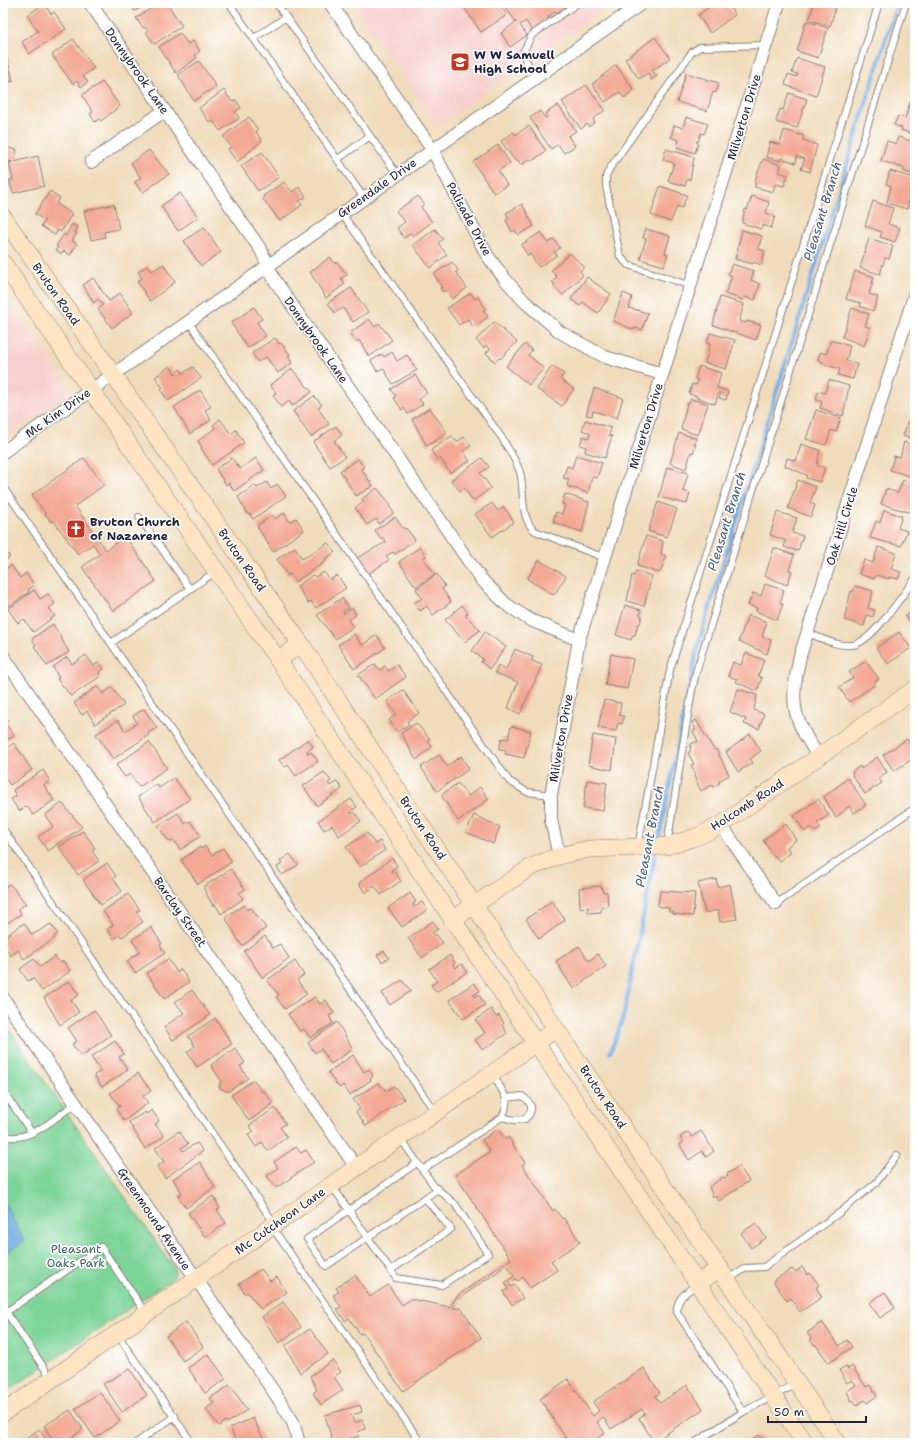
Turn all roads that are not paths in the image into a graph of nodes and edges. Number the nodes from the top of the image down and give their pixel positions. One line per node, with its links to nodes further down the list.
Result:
1 (90, 3): 14 (street, Donnybrook Lane)
2 (229, 3): 11 (lane)
3 (276, 3): 10 (lane)
4 (330, 3): 16 (street, Palisade Drive)
5 (578, 3): 13 (lane)
6 (642, 3): 13 (street, Greendale Drive)
7 (779, 3): 12 (street, Milverton Drive)
8 (879, 3): 51 (lane)
9 (906, 3): 50 (lane)
10 (286, 17): 11 (lane); 15 (lane)
11 (254, 38): 17 (lane)
12 (766, 44): 25 (street, Milverton Drive); 25 (lane)
13 (537, 78): 16 (street, Greendale Drive)
14 (164, 111): 18 (street); 24 (street, Donnybrook Lane)
15 (370, 136): 17 (lane); 19 (lane)
16 (432, 149): 19 (street, Greendale Drive); 28 (street, Palisade Drive)
17 (338, 160): 20 (lane)
18 (90, 162)
19 (397, 174): 20 (street, Greendale Drive)
20 (364, 198): 21 (street, Greendale Drive)
21 (342, 214): 24 (street, Greendale Drive); 34 (lane)
22 (3, 217): 29 (main road, Bruton Road)
23 (3, 263): 30 (main road)
24 (268, 264): 27 (street, Greendale Drive); 39 (street, Donnybrook Lane)
25 (691, 286): 28 (street, Milverton Drive)
26 (914, 299): 38 (street, Oak Hill Circle)
27 (188, 321): 29 (street, Greendale Drive); 46 (lane)
28 (662, 374): 34 (street, Milverton Drive)
29 (112, 375): 30 (street, Mc Kim Drive); 41 (main road, Bruton Road)
30 (91, 389): 31 (street, Mc Kim Drive); 35 (main road)
31 (3, 452)
32 (3, 487): 40 (lane)
33 (139, 516): 37 (lane)
34 (605, 558): 39 (street, Milverton Drive)
35 (216, 571): 37 (lane); 43 (main road)
36 (915, 579): 38 (lane)
37 (190, 589): 40 (lane)
38 (808, 633): 45 (street, Oak Hill Circle)
39 (579, 640): 46 (street, Milverton Drive)
40 (111, 643): 63 (lane)
41 (301, 644): 43 (main road); 54 (main road, Bruton Road)
42 (3, 656): 70 (street, Barclay Street)
43 (278, 660): 55 (main road)
44 (915, 689): 45 (main road, Holcomb Road)
45 (819, 757): 48 (main road, Holcomb Road)
46 (551, 795): 52 (street, Milverton Drive)
47 (915, 808): 53 (lane)
48 (721, 825): 50 (main road, Holcomb Road); 53 (street)
49 (3, 829): 76 (lane)
50 (667, 846): 51 (main road, Holcomb Road)
51 (642, 848): 52 (main road, Holcomb Road)
52 (559, 856): 54 (main road, Holcomb Road)
53 (776, 904)
54 (474, 905): 55 (main road, Holcomb Road); 57 (main road, Bruton Road)
55 (452, 920): 58 (main road)
56 (4, 1002): 62 (street, Greenmound Avenue)
57 (556, 1029): 58 (main road, Mc Cutcheon Lane); 79 (main road, Bruton Road)
58 (536, 1044): 59 (main road, Mc Cutcheon Lane); 81 (main road)
59 (492, 1074): 61 (lane); 63 (main road, Mc Cutcheon Lane)
60 (3, 1091): 65 (lane)
61 (506, 1098): 64 (lane); 64 (lane)
62 (76, 1103): 65 (lane); 80 (street, Greenmound Avenue)
63 (436, 1113): 67 (main road, Mc Cutcheon Lane)
64 (502, 1117): 71 (lane)
65 (32, 1133): 66 (lane)
66 (3, 1136)
67 (400, 1138): 69 (lane); 70 (main road, Mc Cutcheon Lane)
68 (897, 1155): 79 (lane)
69 (417, 1162): 71 (lane); 75 (lane)
70 (356, 1168): 72 (main road, Mc Cutcheon Lane)
71 (422, 1170): 73 (lane)
72 (332, 1185): 75 (lane); 76 (main road, Mc Cutcheon Lane)
73 (438, 1189): 74 (lane); 78 (lane)
74 (425, 1198): 77 (lane); 78 (lane)
75 (349, 1211): 77 (lane); 77 (lane)
76 (274, 1226): 80 (main road, Mc Cutcheon Lane); 94 (lane)
77 (369, 1238): 78 (lane)
78 (391, 1270)
79 (724, 1274): 81 (main road); 86 (main road, Bruton Road)
80 (196, 1280): 83 (main road, Mc Cutcheon Lane); 93 (street, Greenmound Avenue)
81 (697, 1284): 87 (main road); 88 (lane)
82 (4, 1312): 83 (lane); 85 (lane)
83 (147, 1314): 84 (main road, Mc Cutcheon Lane)
84 (117, 1334): 85 (main road, Mc Cutcheon Lane); 90 (lane)
85 (52, 1380): 89 (main road, Mc Cutcheon Lane)
86 (797, 1383): 87 (lane); 97 (main road, Bruton Road)
87 (773, 1395): 88 (lane); 96 (main road)
88 (743, 1412): 95 (lane)
89 (3, 1413)
90 (174, 1416): 91 (lane); 92 (lane)
91 (136, 1443)
92 (192, 1443)
93 (299, 1443)
94 (421, 1443)
95 (694, 1443)
96 (805, 1443)
97 (838, 1443)

